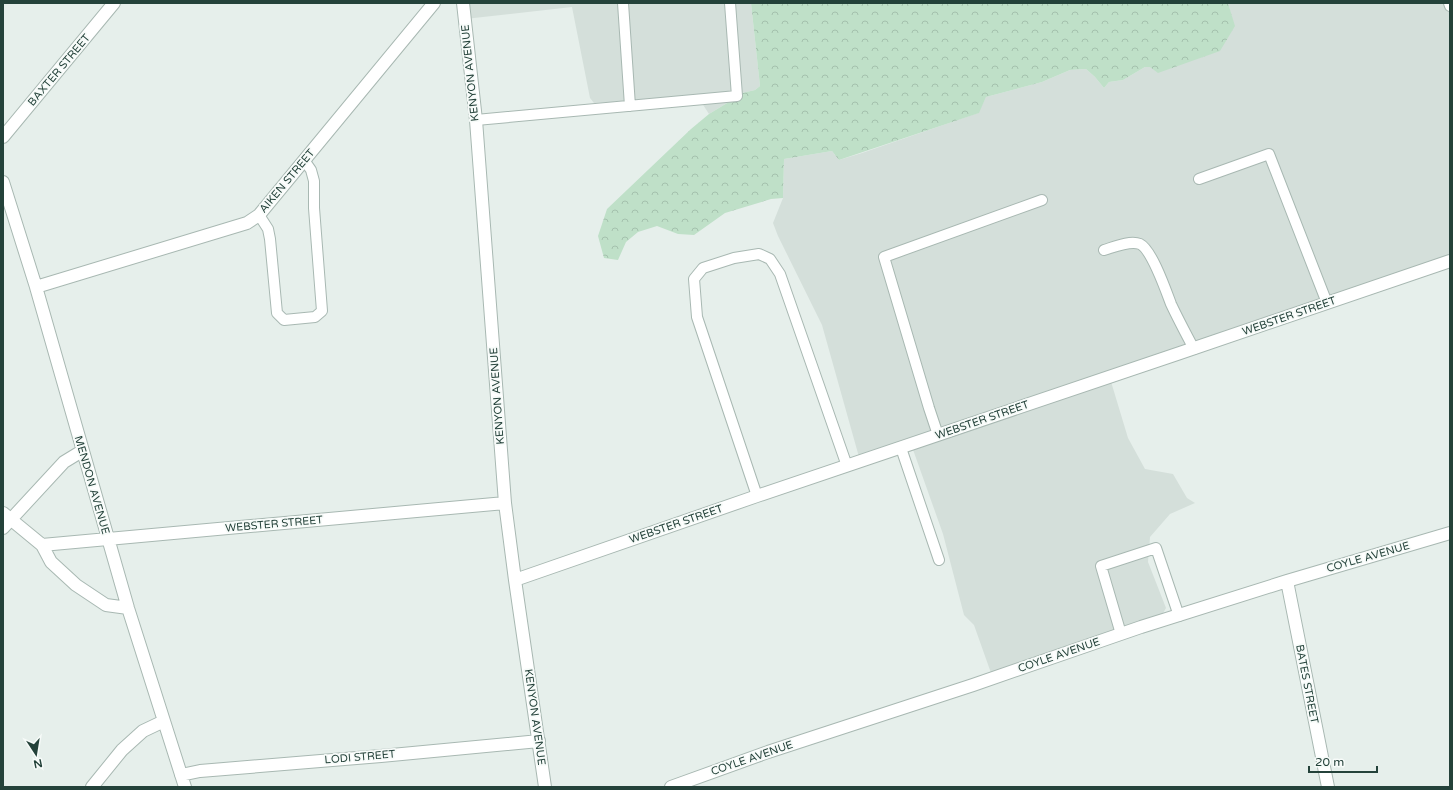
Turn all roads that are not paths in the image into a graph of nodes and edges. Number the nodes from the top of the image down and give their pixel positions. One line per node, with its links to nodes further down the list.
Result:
1 (114, 3): 10 (street, BAXTER STREET)
2 (434, 3): 11 (street, AIKEN STREET)
3 (463, 3): 9 (street, KENYON AVENUE)
4 (623, 3): 8 (lane)
5 (730, 3): 8 (lane)
6 (1449, 3): 7 (lane)
7 (1450, 6)
8 (630, 106): 9 (lane)
9 (476, 120): 26 (street, KENYON AVENUE)
10 (3, 137)
11 (304, 160): 15 (street, AIKEN STREET); 15 (lane)
12 (1199, 179): 19 (lane)
13 (3, 182): 18 (street, MENDON AVENUE)
14 (1042, 200): 21 (lane)
15 (259, 215): 18 (street, AIKEN STREET)
16 (1104, 250): 20 (lane)
17 (1450, 261): 19 (street, WEBSTER STREET)
18 (36, 287): 23 (street, MENDON AVENUE)
19 (1327, 303): 20 (street, WEBSTER STREET)
20 (1194, 349): 21 (street, WEBSTER STREET)
21 (938, 435): 22 (street, WEBSTER STREET)
22 (901, 448): 24 (street, WEBSTER STREET); 31 (lane)
23 (82, 451): 27 (street); 29 (street, MENDON AVENUE)
24 (847, 466): 25 (street, WEBSTER STREET); 25 (lane)
25 (757, 496): 32 (street, WEBSTER STREET)
26 (505, 503): 29 (street, WEBSTER STREET); 32 (street, KENYON AVENUE)
27 (5, 520): 30 (street)
28 (1450, 533): 33 (street, COYLE AVENUE)
29 (108, 540): 30 (street, WEBSTER STREET); 34 (street, MENDON AVENUE)
30 (42, 545): 34 (street)
31 (940, 560)
32 (515, 580): 38 (street, KENYON AVENUE)
33 (1287, 581): 35 (street, COYLE AVENUE); 44 (street, BATES STREET)
34 (128, 608): 37 (street, MENDON AVENUE)
35 (1179, 616): 36 (street, COYLE AVENUE); 36 (lane)
36 (1121, 634): 43 (street, COYLE AVENUE)
37 (164, 721): 39 (street, MENDON AVENUE); 40 (street)
38 (539, 741): 39 (street, LODI STREET); 42 (street, KENYON AVENUE)
39 (182, 775): 41 (street, MENDON AVENUE)
40 (92, 787)
41 (185, 787)
42 (545, 787)
43 (671, 787)
44 (1328, 787)

